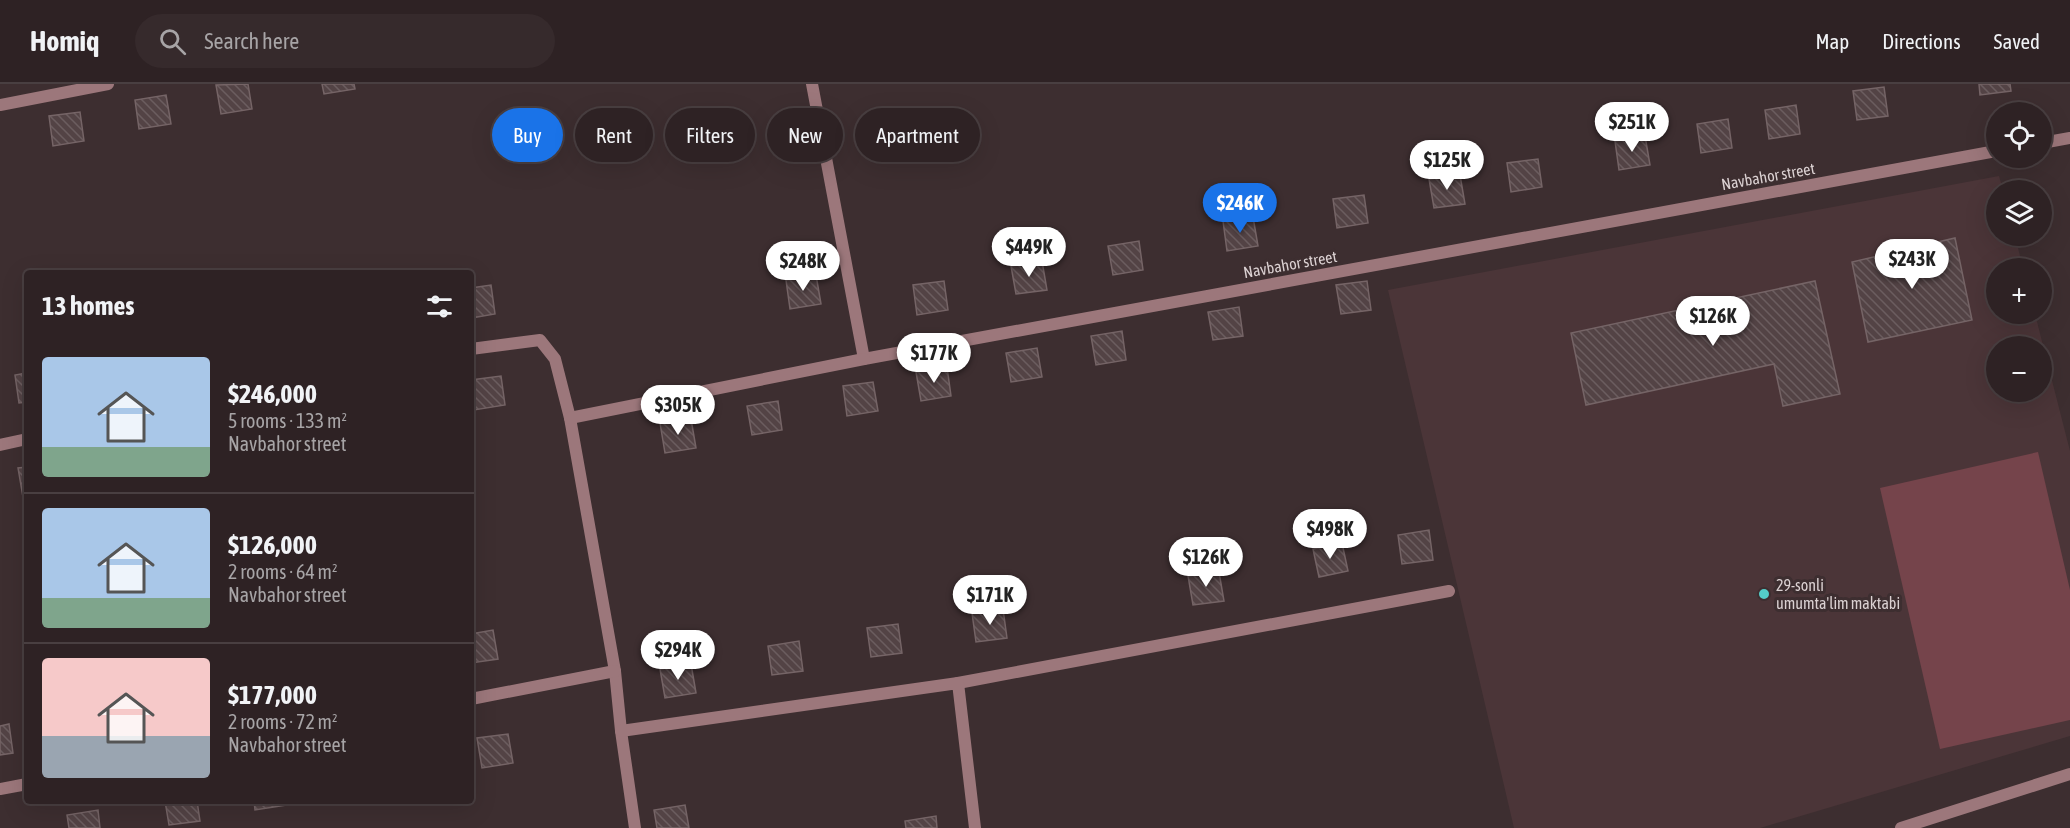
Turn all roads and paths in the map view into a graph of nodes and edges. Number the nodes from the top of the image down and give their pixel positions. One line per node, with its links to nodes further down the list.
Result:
1 (108, 84): 3 (street)
2 (812, 84): 8 (street)
3 (0, 105)
4 (2070, 138): 5 (street)
5 (2052, 141)
6 (1986, 153): 8 (street, Navbahor street)
7 (474, 350): 9 (street)
8 (864, 359): 9 (street, Navbahor street)
9 (570, 418): 13 (street)
10 (24, 440): 11 (street)
11 (0, 445)
12 (1449, 591): 14 (street)
13 (615, 671): 15 (street); 16 (street)
14 (958, 683): 16 (street); 21 (street)
15 (474, 698)
16 (621, 731): 20 (street)
17 (2070, 774): 22 (street)
18 (24, 785): 19 (street)
19 (0, 789)
20 (635, 828)
21 (975, 828)
22 (1901, 828)

